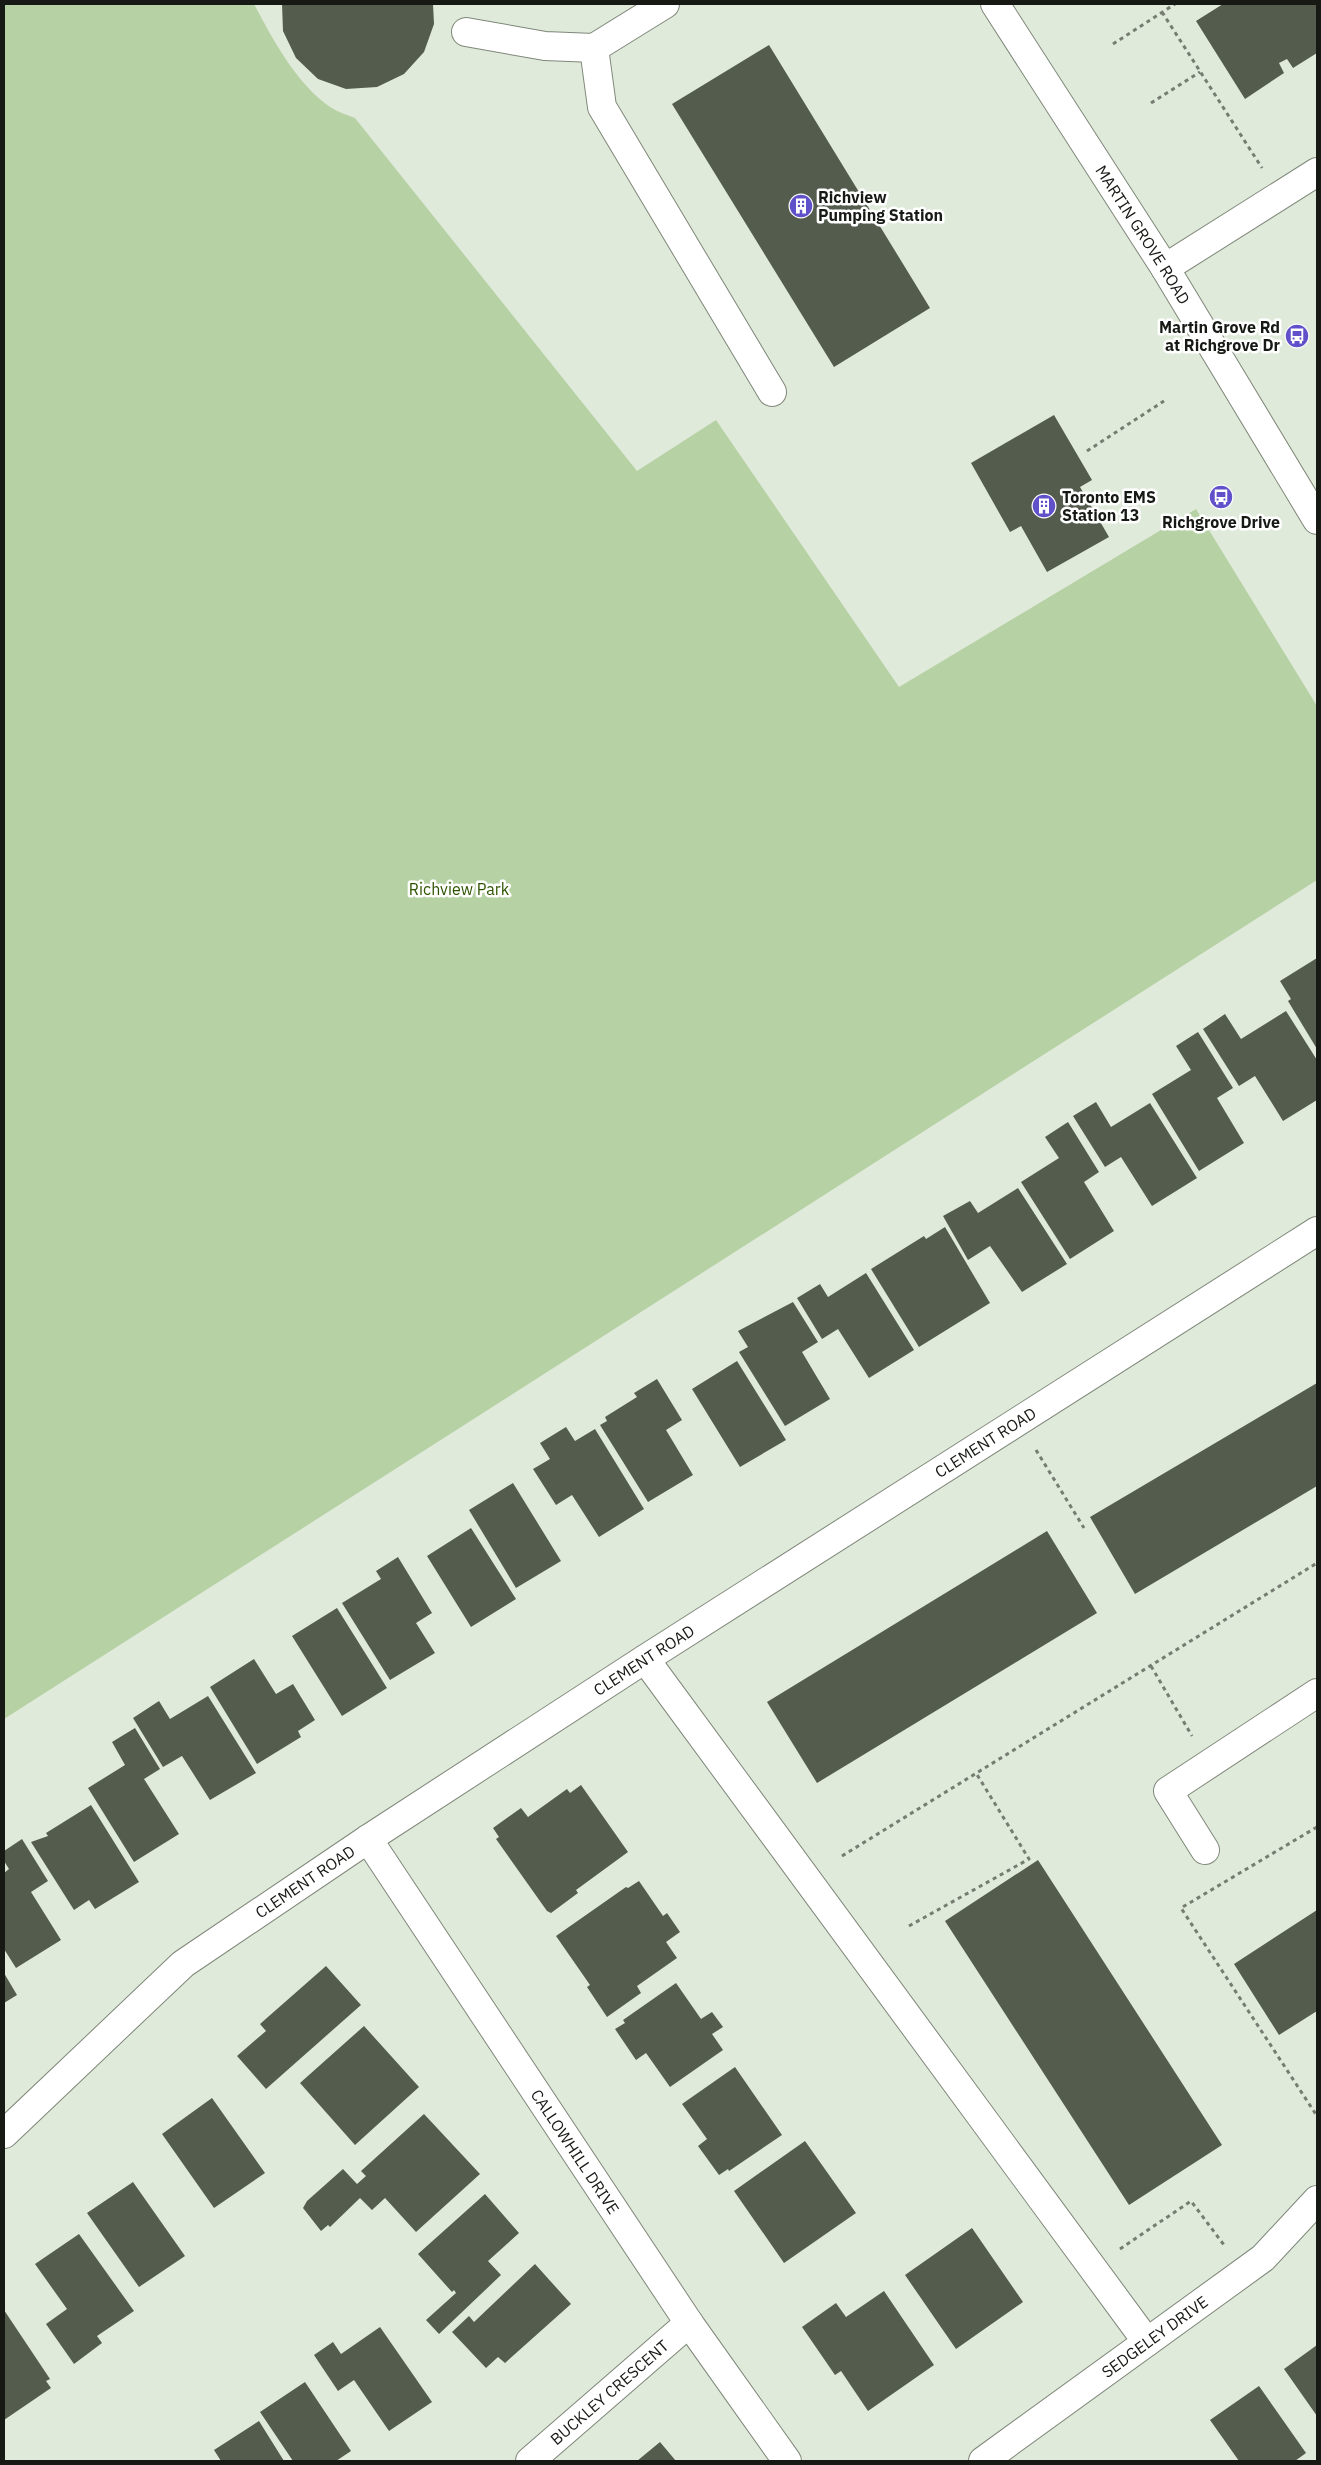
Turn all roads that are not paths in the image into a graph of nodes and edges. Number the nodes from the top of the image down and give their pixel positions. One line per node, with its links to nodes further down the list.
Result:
1 (664, 4): 4 (street)
2 (995, 4): 6 (street, MARTIN GROVE ROAD)
3 (466, 32): 4 (street)
4 (594, 48): 7 (street)
5 (1317, 172): 6 (street)
6 (1165, 268): 8 (street, MARTIN GROVE ROAD)
7 (772, 392)
8 (1317, 520)
9 (1317, 1231): 10 (street, CLEMENT ROAD)
10 (645, 1659): 12 (street, CLEMENT ROAD); 17 (street)
11 (1317, 1693): 13 (street)
12 (368, 1839): 14 (street, CLEMENT ROAD); 16 (street, CALLOWHILL DRIVE)
13 (1205, 1850)
14 (4, 2134)
15 (1317, 2200): 17 (street, SEDGELEY DRIVE)
16 (689, 2323): 18 (street, BUCKLEY CRESCENT); 19 (street, CALLOWHILL DRIVE)
17 (1147, 2342): 20 (street, SEDGELEY DRIVE)
18 (530, 2461)
19 (786, 2461)
20 (983, 2461)

